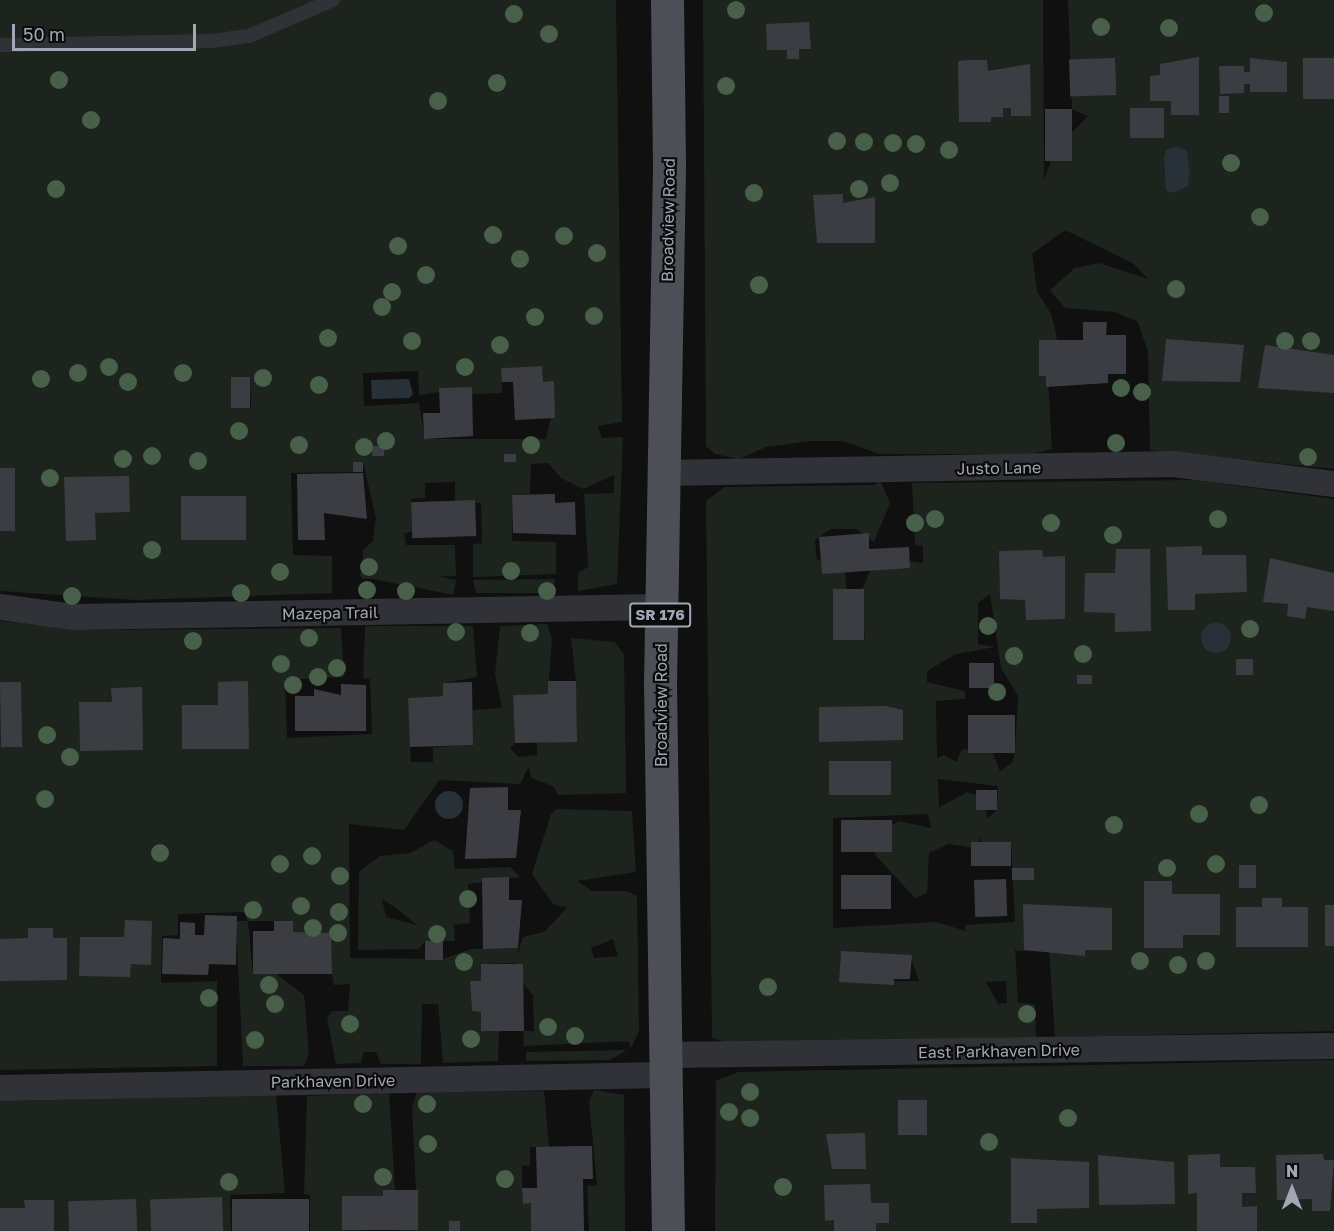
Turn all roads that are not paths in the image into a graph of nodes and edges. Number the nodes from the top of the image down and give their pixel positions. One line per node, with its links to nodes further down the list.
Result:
1 (333, 0): 3 (lane)
2 (667, 0): 4 (main road, Broadview Road / SR 176)
3 (0, 45)
4 (662, 473): 5 (street, Justo Lane); 7 (main road, Broadview Road / SR 176)
5 (1334, 484)
6 (0, 607): 7 (street, Mazepa Trail)
7 (660, 608): 9 (main road, Broadview Road / SR 176)
8 (1334, 1046): 9 (street, East Parkhaven Drive)
9 (665, 1065): 10 (street, Parkhaven Drive); 11 (main road, Broadview Road / SR 176)
10 (0, 1088)
11 (668, 1231)

